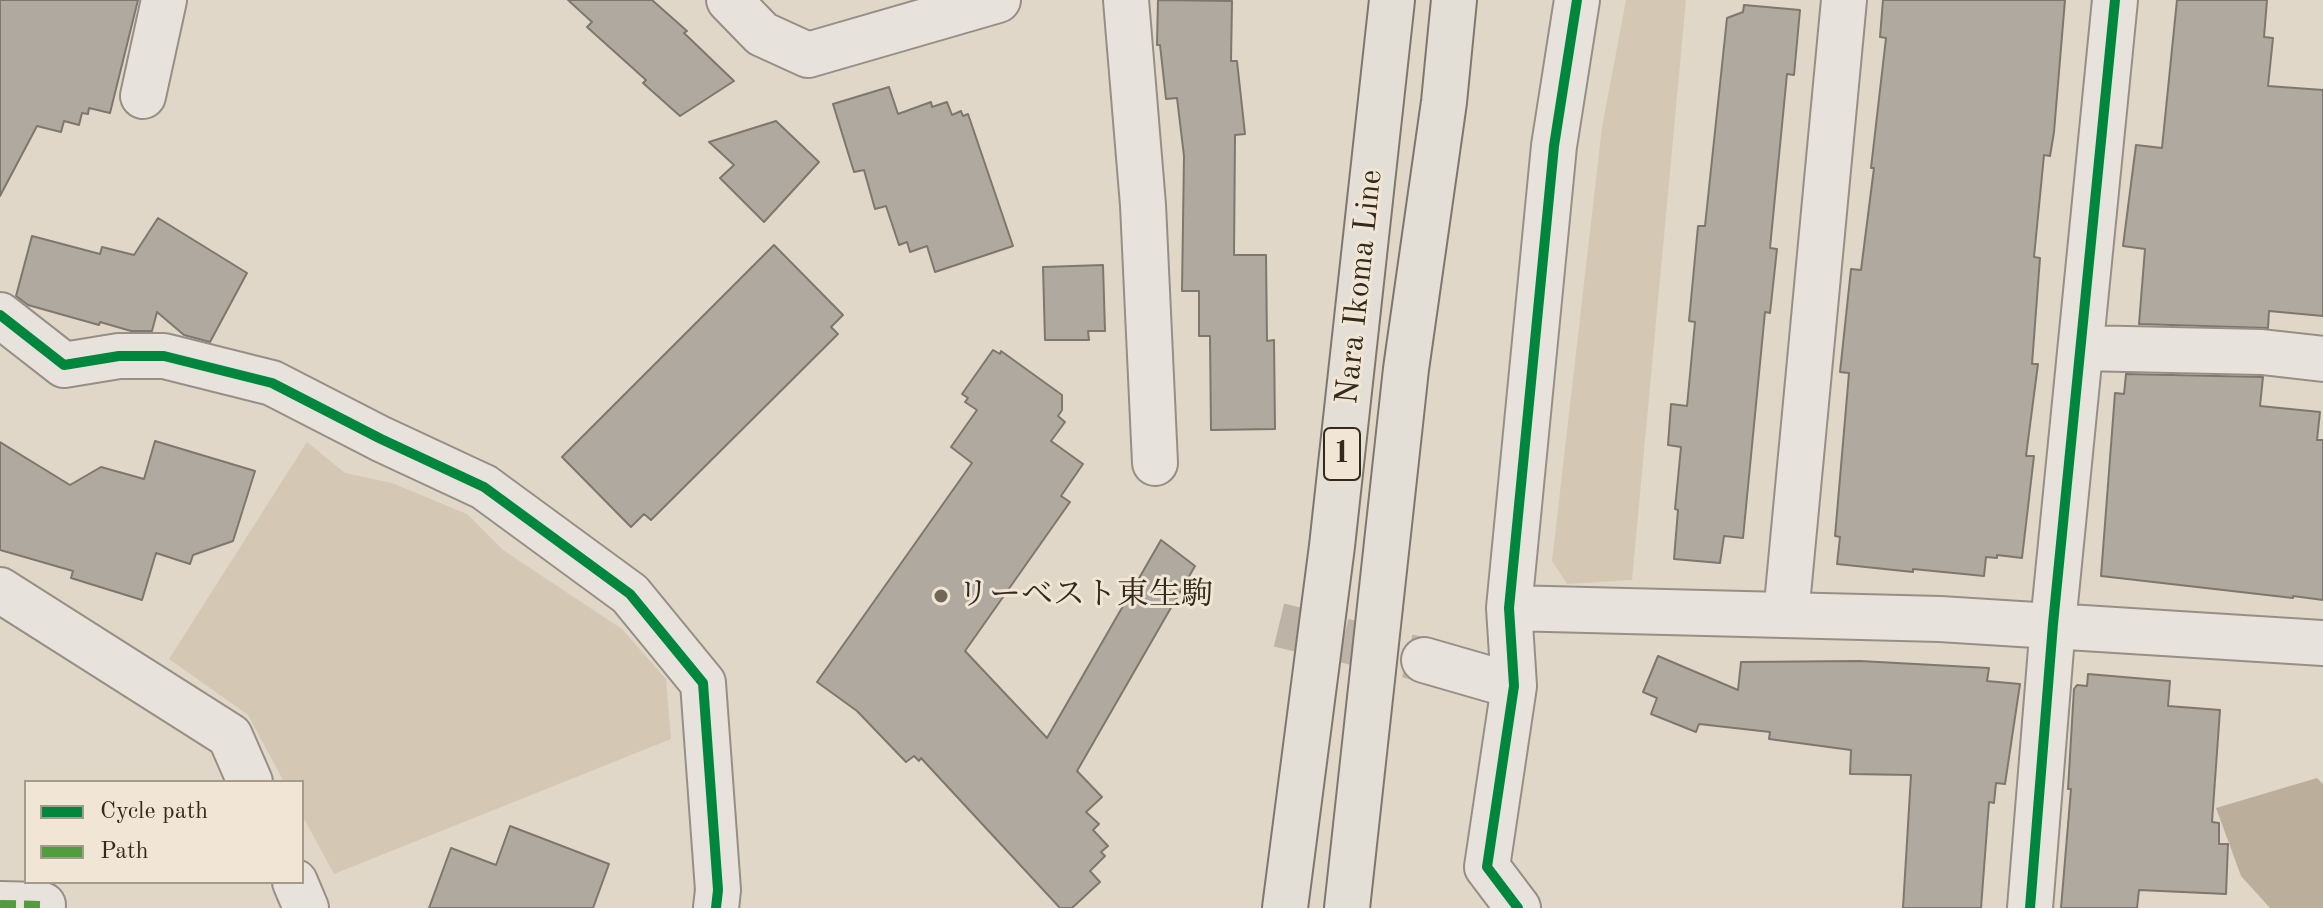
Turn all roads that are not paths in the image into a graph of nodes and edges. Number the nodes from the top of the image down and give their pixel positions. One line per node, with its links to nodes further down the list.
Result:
1 (164, 0): 10 (street)
2 (729, 0): 3 (street)
3 (998, 0)
4 (1126, 0): 14 (street)
5 (1392, 0): 28 (main road, Nara Ikoma Line / 1)
6 (1454, 0): 29 (main road, Nara Ikoma Line / 1)
7 (1577, 0): 16 (street)
8 (1844, 0): 17 (street)
9 (2115, 0): 12 (street)
10 (143, 96)
11 (0, 315): 27 (street)
12 (2081, 348): 13 (street); 18 (street)
13 (2323, 359)
14 (1155, 463)
15 (0, 590): 22 (street)
16 (1509, 608): 17 (street); 21 (street)
17 (1786, 615): 18 (street)
18 (2053, 624): 19 (street); 31 (street)
19 (2323, 643)
20 (1424, 660): 21 (street)
21 (1514, 686): 30 (street)
22 (249, 780)
23 (296, 884): 26 (street)
24 (0, 904): 25 (street)
25 (43, 905)
26 (306, 908)
27 (716, 908)
28 (1285, 908)
29 (1347, 908)
30 (1518, 908)
31 (2030, 908)

